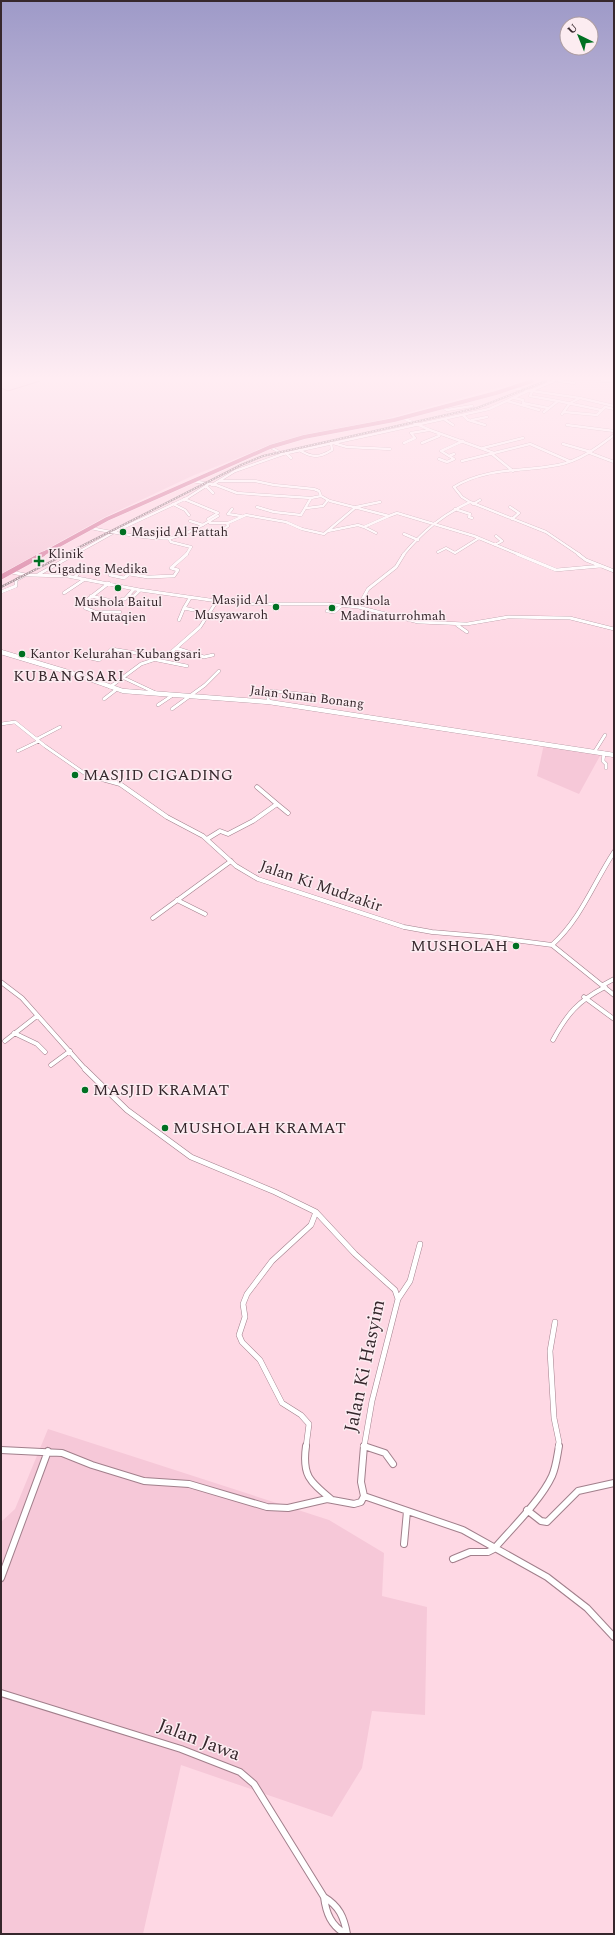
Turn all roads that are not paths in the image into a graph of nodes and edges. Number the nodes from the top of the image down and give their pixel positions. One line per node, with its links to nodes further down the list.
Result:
1 (214, 471): 4 (highway)
2 (236, 471): 5 (street)
3 (511, 471): 15 (street)
4 (192, 481): 6 (street); 35 (highway)
5 (219, 481): 6 (street); 9 (street)
6 (211, 485): 7 (street); 10 (street)
7 (206, 486): 8 (street); 11 (street)
8 (213, 493)
9 (321, 496): 10 (street); 12 (street)
10 (311, 498): 20 (street)
11 (184, 499): 16 (street); 30 (street)
12 (328, 500): 18 (street); 20 (street)
13 (480, 500): 15 (street)
14 (380, 502): 18 (street)
15 (471, 503): 22 (street); 28 (street)
16 (173, 504): 23 (street); 37 (street)
17 (258, 507): 20 (street)
18 (356, 507): 26 (street); 36 (street)
19 (510, 507): 28 (street)
20 (306, 508)
21 (232, 509): 25 (street)
22 (455, 509): 27 (street); 32 (street)
23 (189, 515)
24 (218, 516): 30 (street)
25 (241, 516): 31 (street); 36 (street)
26 (389, 516): 32 (street); 34 (street)
27 (472, 518)
28 (512, 519): 47 (street)
29 (190, 521): 33 (street)
30 (210, 522): 31 (street); 33 (street)
31 (227, 523): 40 (street)
32 (433, 523): 42 (street); 44 (street)
33 (204, 525): 43 (street)
34 (364, 527): 36 (street); 38 (street)
35 (91, 528): 37 (street); 50 (highway)
36 (328, 531)
37 (114, 533): 43 (street); 51 (street)
38 (376, 533)
39 (404, 534): 44 (street)
40 (213, 536)
41 (496, 536): 45 (street)
42 (479, 538): 45 (street); 46 (street)
43 (169, 539): 53 (street)
44 (418, 540): 69 (street)
45 (495, 545): 47 (street)
46 (438, 552)
47 (601, 566): 49 (street)
48 (72, 569): 55 (street)
49 (614, 571)
50 (11, 572): 52 (street); 54 (highway)
51 (38, 574): 52 (street); 55 (street)
52 (26, 575): 60 (street)
53 (110, 575)
54 (1, 577)
55 (75, 577): 56 (street)
56 (85, 579): 57 (street); 61 (street)
57 (109, 583): 58 (street); 62 (street)
58 (134, 589): 59 (street); 63 (street)
59 (140, 590): 63 (street); 64 (street)
60 (1, 592)
61 (64, 592)
62 (91, 596): 66 (street); 72 (street)
63 (128, 596): 65 (street)
64 (190, 598): 67 (street); 70 (street)
65 (122, 599)
66 (112, 601)
67 (217, 601): 68 (street); 75 (street)
68 (341, 606): 69 (street); 74 (street)
69 (358, 607): 79 (street)
70 (184, 608): 71 (street); 78 (street)
71 (193, 610)
72 (98, 612): 73 (street); 77 (street)
73 (120, 612)
74 (327, 612)
75 (209, 613): 76 (street); 82 (street)
76 (238, 617)
77 (114, 619)
78 (179, 620)
79 (455, 624): 80 (street); 81 (street)
80 (614, 629)
81 (467, 632)
82 (176, 648): 84 (street); 86 (street)
83 (1, 652): 90 (street, Jalan Sunan Bonang)
84 (213, 655)
85 (81, 656): 86 (street)
86 (154, 660): 87 (street); 89 (street)
87 (187, 666)
88 (219, 671): 95 (street)
89 (124, 678): 90 (street); 92 (street)
90 (110, 687): 91 (street, Jalan Sunan Bonang)
91 (117, 689): 92 (street, Jalan Sunan Bonang); 96 (street)
92 (156, 694): 93 (street, Jalan Sunan Bonang)
93 (174, 695): 95 (street, Jalan Sunan Bonang); 98 (street)
94 (312, 695): 97 (street)
95 (190, 696): 97 (street, Jalan Sunan Bonang); 99 (street)
96 (104, 699)
97 (269, 702): 105 (street, Jalan Sunan Bonang)
98 (158, 705)
99 (172, 710)
100 (1, 724): 103 (street, Jalan Ki Mudzakir)
101 (60, 727): 103 (street)
102 (605, 735): 105 (street)
103 (38, 740): 104 (street); 112 (street, Jalan Ki Mudzakir)
104 (18, 751)
105 (595, 751): 106 (street, Jalan Sunan Bonang)
106 (604, 752): 107 (street, Jalan Sunan Bonang); 108 (street)
107 (614, 755)
108 (606, 768)
109 (257, 787): 110 (street)
110 (277, 804): 111 (street); 112 (street)
111 (288, 813)
112 (207, 839): 114 (street, Jalan Ki Mudzakir)
113 (614, 852): 118 (street)
114 (231, 861): 115 (street); 118 (street, Jalan Ki Mudzakir)
115 (177, 900): 116 (street); 117 (street)
116 (206, 914)
117 (153, 918)
118 (552, 945): 121 (street)
119 (614, 979): 121 (street)
120 (1, 982): 124 (street, Jalan Ki Hasyim)
121 (604, 986): 122 (street); 123 (street)
122 (614, 995)
123 (584, 997): 125 (street); 127 (street)
124 (37, 1016): 126 (street); 130 (street, Jalan Ki Hasyim)
125 (614, 1019)
126 (14, 1033): 128 (street); 129 (street)
127 (553, 1040)
128 (5, 1041)
129 (45, 1052)
130 (70, 1052): 131 (street); 132 (street, Jalan Ki Hasyim)
131 (51, 1065)
132 (316, 1212): 134 (street, Jalan Ki Hasyim); 142 (street)
133 (420, 1244): 134 (street)
134 (398, 1300): 136 (street, Jalan Ki Hasyim)
135 (555, 1322): 143 (street)
136 (363, 1446): 139 (street); 141 (street, Jalan Ki Hasyim)
137 (1, 1450): 138 (street)
138 (48, 1451): 142 (street); 148 (street)
139 (393, 1464)
140 (614, 1482): 143 (street)
141 (364, 1496): 142 (street); 144 (street)
142 (332, 1500)
143 (527, 1510): 146 (street)
144 (407, 1511): 145 (street); 146 (street)
145 (404, 1544)
146 (494, 1549): 147 (street); 149 (street)
147 (453, 1559)
148 (1, 1578)
149 (614, 1637)
150 (1, 1694): 151 (street, Jalan Jawa)
151 (324, 1898): 152 (street, Jalan Jawa); 152 (street, Jalan Jawa)
152 (347, 1934)

